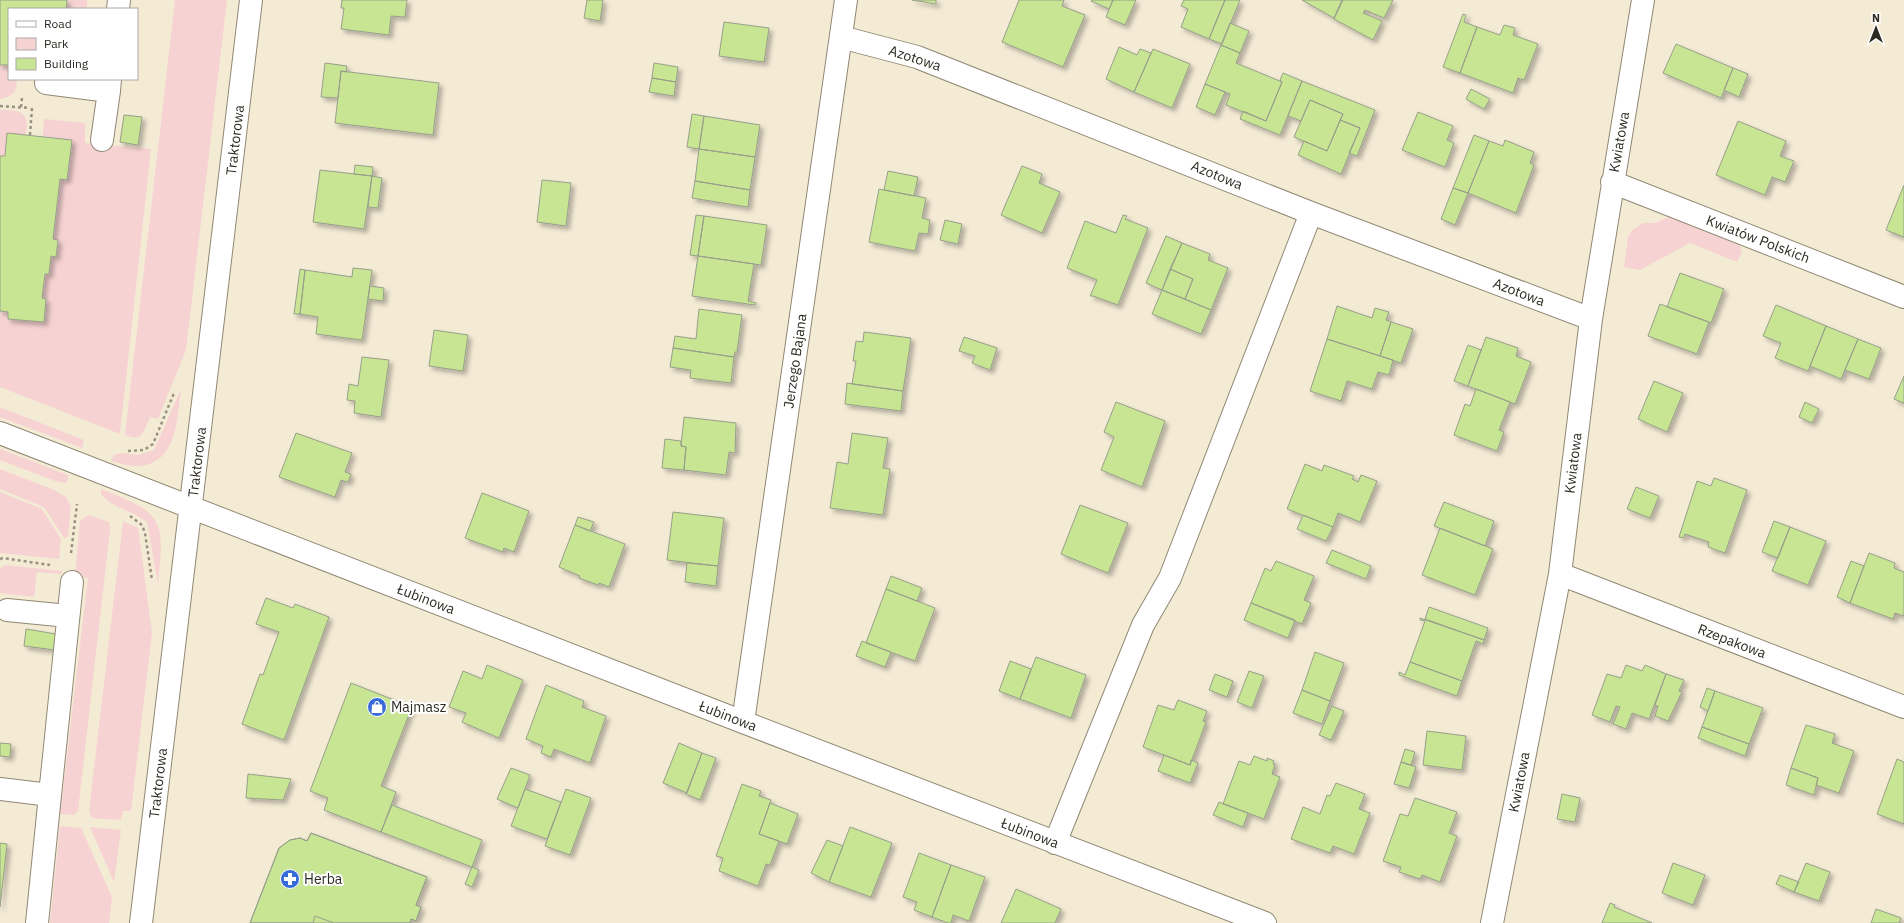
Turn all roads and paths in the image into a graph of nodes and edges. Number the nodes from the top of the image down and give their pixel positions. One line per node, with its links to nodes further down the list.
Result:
1 (251, 0): 18 (street, Traktorowa)
2 (846, 0): 4 (street, Jerzego Bajana)
3 (1638, 2): 10 (street, Kwiatowa)
4 (842, 37): 11 (street, Azotowa); 29 (street, Jerzego Bajana)
5 (46, 83): 6 (street)
6 (109, 85): 9 (street)
7 (32, 108): 8 (path)
8 (30, 135)
9 (102, 140)
10 (1612, 182): 12 (street, Kwiatów Polskich); 13 (street, Kwiatowa)
11 (1311, 213): 13 (street, Azotowa); 32 (street)
12 (1904, 297)
13 (1591, 319): 23 (street, Kwiatowa)
14 (176, 387): 16 (path)
15 (0, 433): 16 (street, Łubinowa)
16 (103, 473): 18 (street, Łubinowa)
17 (77, 504): 21 (path)
18 (191, 507): 29 (street, Łubinowa); 34 (street, Traktorowa)
19 (126, 514): 25 (path)
20 (0, 559): 22 (path)
21 (70, 561)
22 (54, 565)
23 (1560, 574): 28 (street, Rzepakowa); 36 (street, Kwiatowa)
24 (72, 582): 27 (street)
25 (153, 588)
26 (7, 610): 27 (street)
27 (68, 616): 31 (street)
28 (1904, 707)
29 (743, 722): 32 (street, Łubinowa)
30 (0, 788): 31 (street)
31 (50, 795): 33 (street)
32 (1055, 843): 35 (street, Łubinowa)
33 (37, 923)
34 (141, 923)
35 (1265, 923)
36 (1492, 923)

